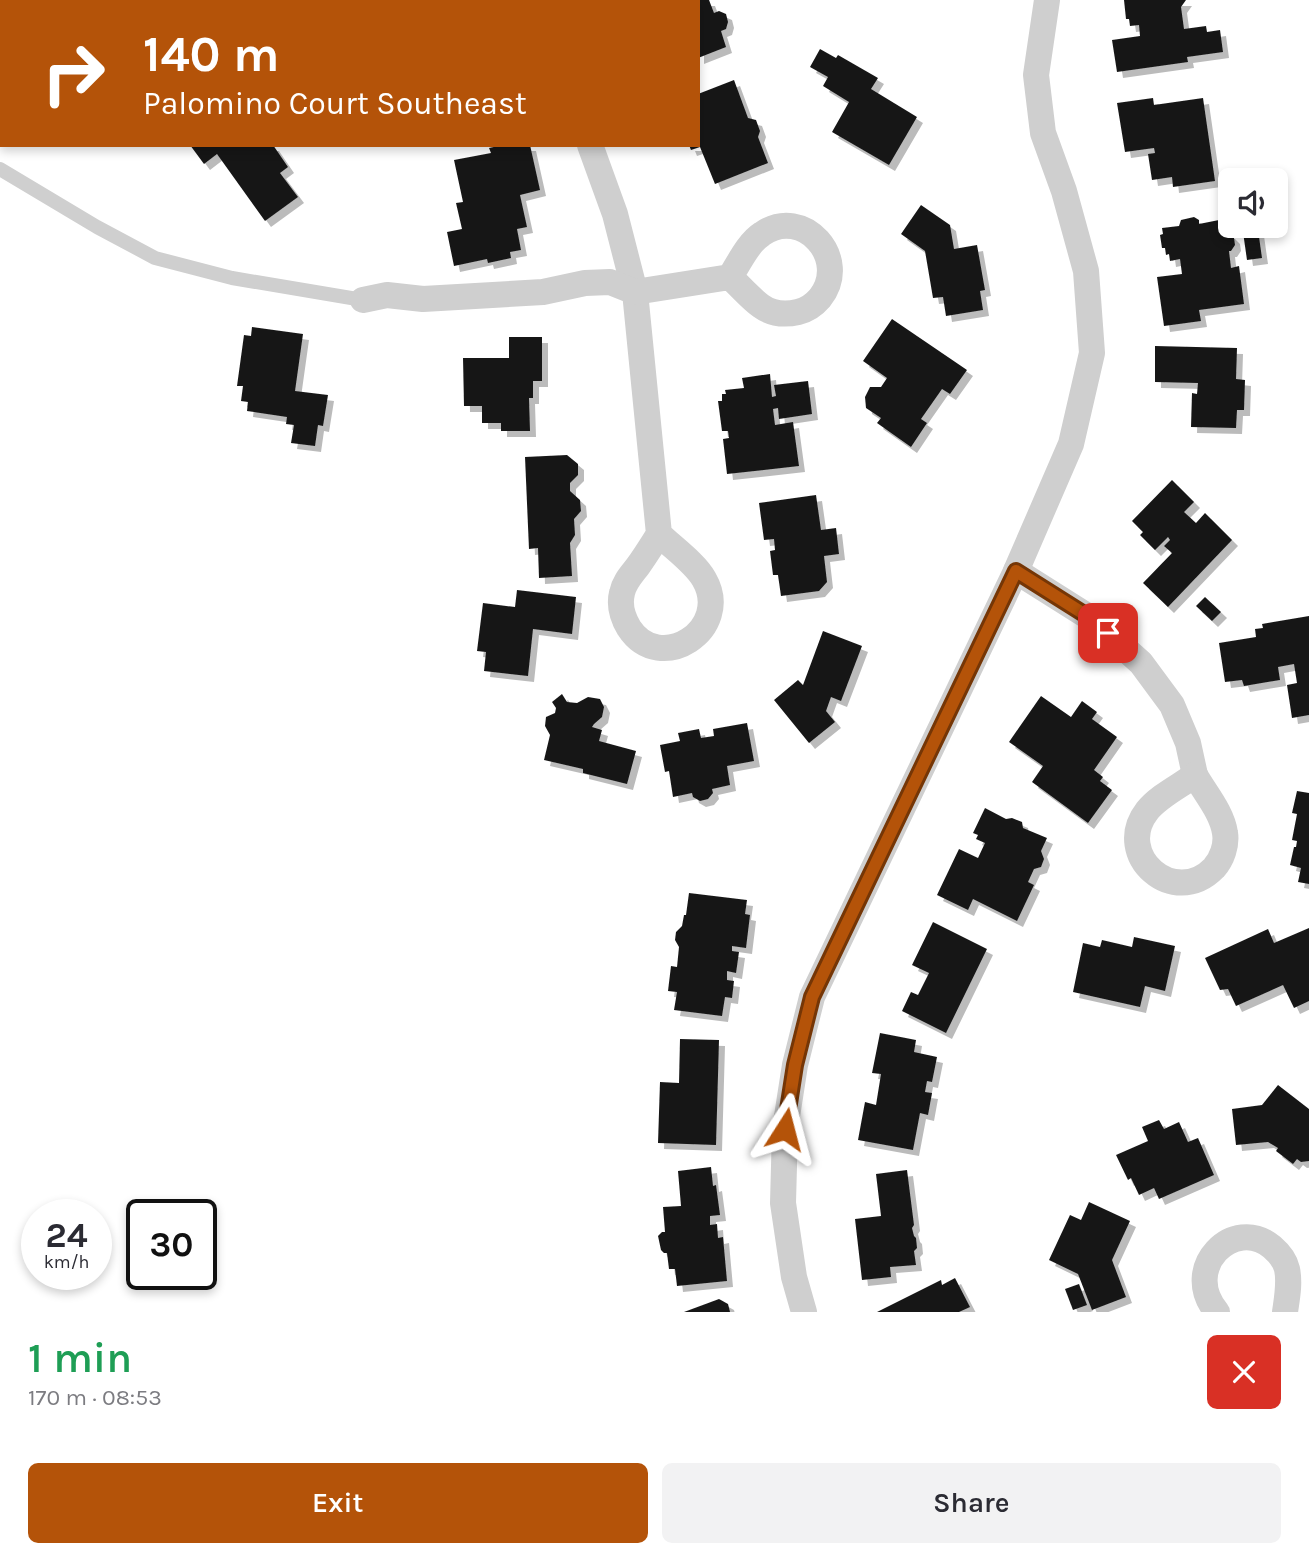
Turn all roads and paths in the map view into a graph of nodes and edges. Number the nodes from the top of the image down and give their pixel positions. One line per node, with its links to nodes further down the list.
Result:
1 (1047, 0): 8 (street)
2 (591, 147): 5 (street)
3 (0, 169): 6 (lane)
4 (730, 277): 5 (street)
5 (635, 292): 6 (street); 7 (street)
6 (363, 300)
7 (659, 534)
8 (1016, 571): 9 (street); 10 (street)
9 (1195, 775)
10 (804, 1312)
11 (1217, 1312): 12 (street)
12 (1285, 1312)

